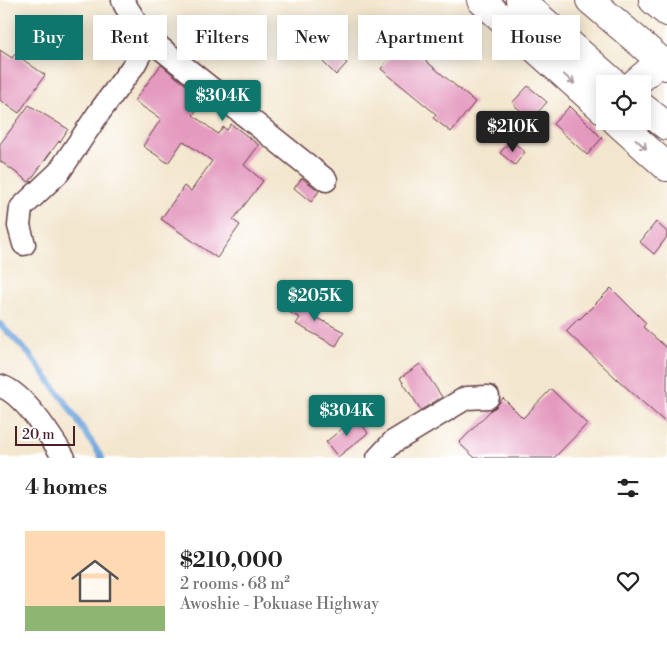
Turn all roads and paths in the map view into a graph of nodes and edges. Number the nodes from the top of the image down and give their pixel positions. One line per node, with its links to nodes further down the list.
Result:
1 (123, 0): 7 (street)
2 (480, 0): 13 (main road, one-way to 13)
3 (520, 0): 11 (main road)
4 (590, 0): 10 (main road)
5 (653, 0): 6 (main road)
6 (667, 12)
7 (131, 15)
8 (167, 53): 18 (street)
9 (137, 60): 19 (street)
10 (664, 64): 12 (main road)
11 (605, 75)
12 (648, 75)
13 (596, 104)
14 (651, 114): 15 (main road)
15 (667, 126)
16 (626, 130): 17 (main road, one-way to 17)
17 (667, 167)
18 (326, 180)
19 (24, 244)
20 (0, 386): 22 (street)
21 (488, 397): 23 (street)
22 (64, 458)
23 (378, 458)

